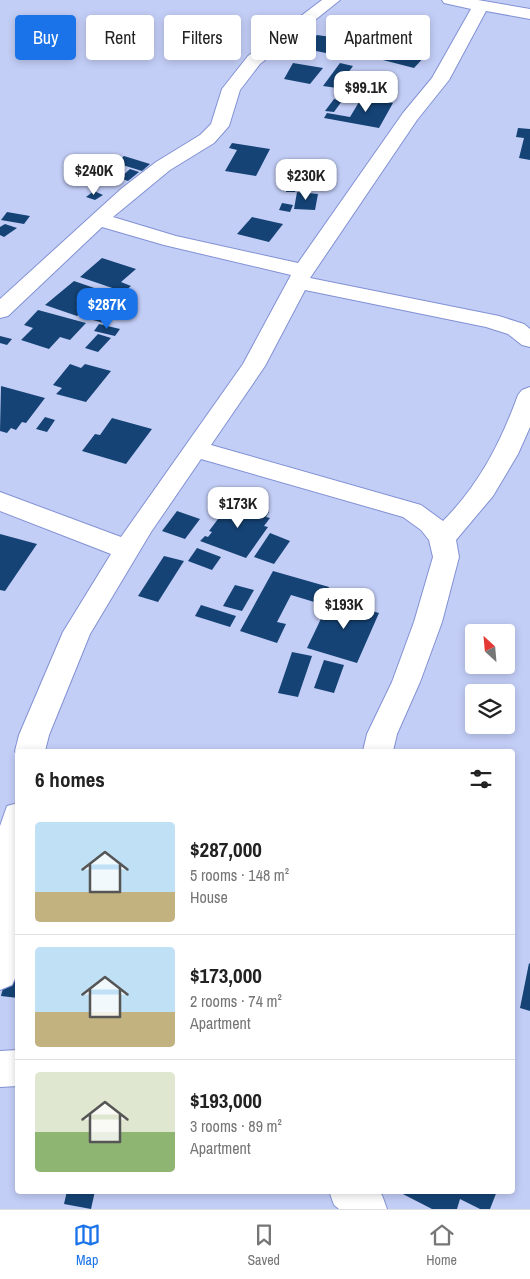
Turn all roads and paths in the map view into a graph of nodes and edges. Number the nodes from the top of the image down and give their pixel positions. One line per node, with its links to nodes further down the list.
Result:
1 (332, 0): 5 (street)
2 (450, 0): 3 (street)
3 (481, 6): 4 (street); 6 (street)
4 (530, 14)
5 (99, 219): 6 (street); 7 (street)
6 (301, 277): 8 (street); 10 (street)
7 (0, 311)
8 (530, 340)
9 (530, 395): 12 (street)
10 (196, 449): 12 (street); 13 (street)
11 (0, 501): 13 (street)
12 (442, 538): 15 (street)
13 (127, 550): 14 (street)
14 (30, 749)
15 (378, 749)
16 (15, 830): 17 (street)
17 (0, 974)
18 (15, 1068): 19 (street)
19 (0, 1069)
20 (351, 1194): 21 (street)
21 (368, 1209)

